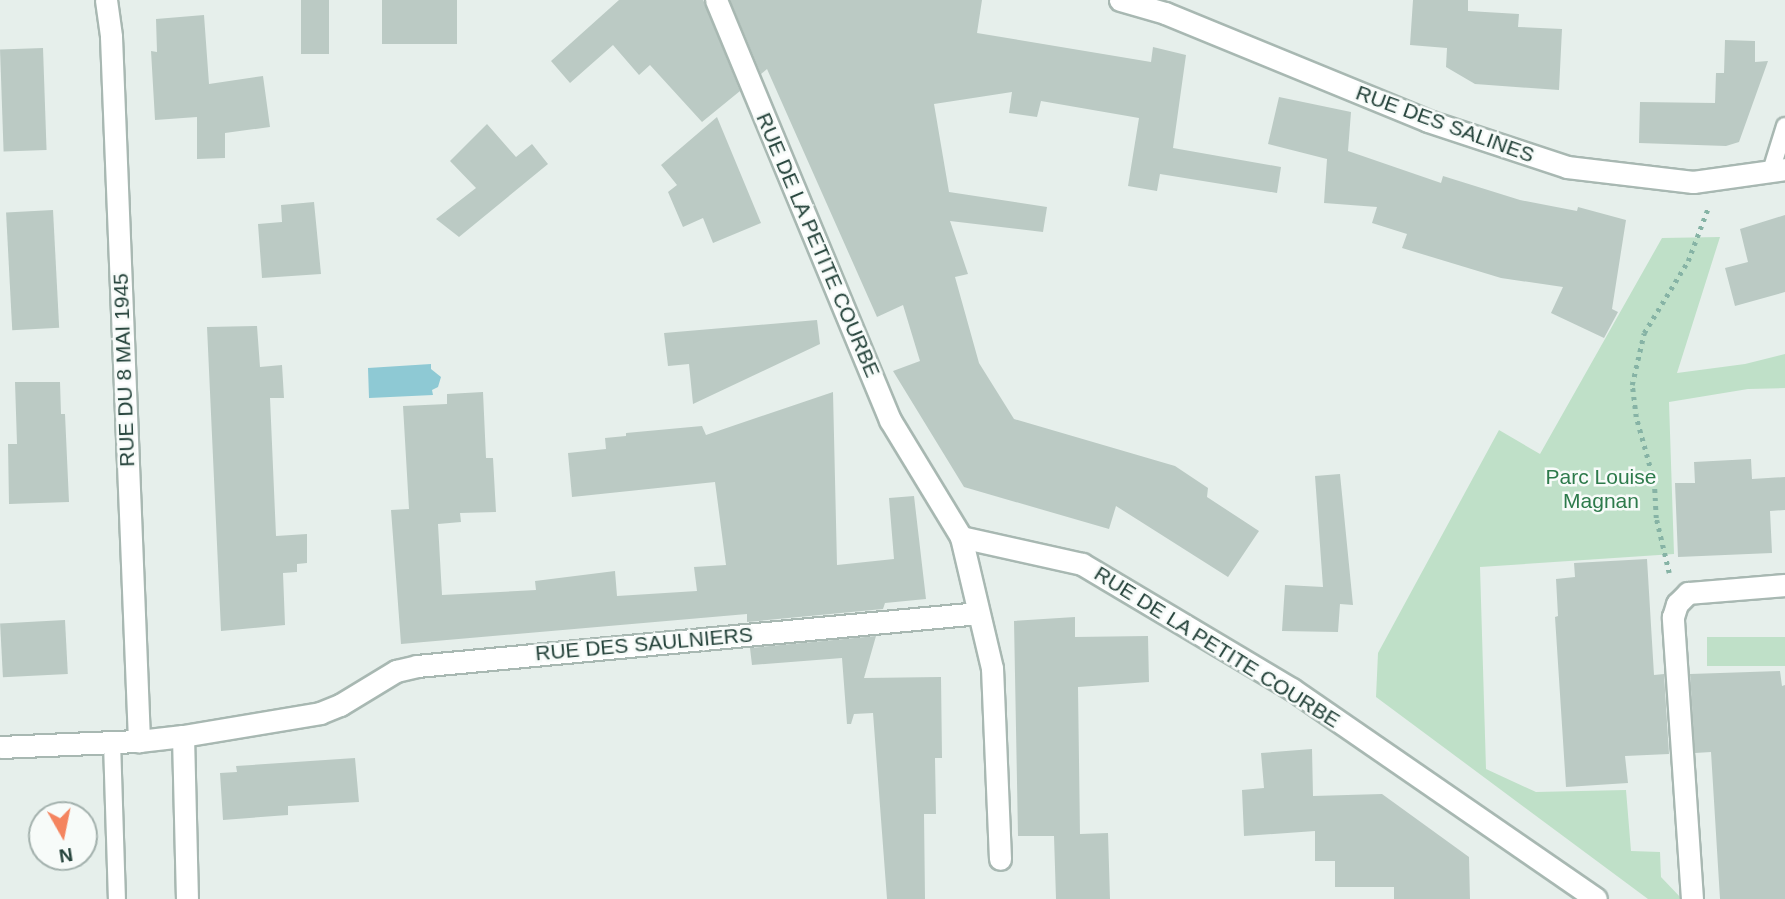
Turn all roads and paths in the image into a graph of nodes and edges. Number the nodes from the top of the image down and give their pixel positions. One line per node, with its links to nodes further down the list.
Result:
1 (106, 0): 12 (street, RUE DU 8 MAI 1945)
2 (716, 0): 7 (street, RUE DE LA PETITE COURBE)
3 (1120, 0): 6 (street, RUE DES SALINES)
4 (1785, 126): 5 (lane)
5 (1778, 170): 6 (street, RUE DES SALINES)
6 (1720, 178): 9 (path)
7 (961, 537): 10 (street); 18 (street, RUE DE LA PETITE COURBE)
8 (1785, 585): 9 (street)
9 (1677, 604): 19 (street)
10 (979, 613): 11 (street, RUE DES SAULNIERS); 15 (street)
11 (183, 736): 12 (street); 17 (street)
12 (139, 741): 13 (street)
13 (112, 742): 14 (street); 16 (lane)
14 (0, 747)
15 (1000, 859)
16 (117, 899)
17 (187, 899)
18 (1596, 899)
19 (1692, 899)

